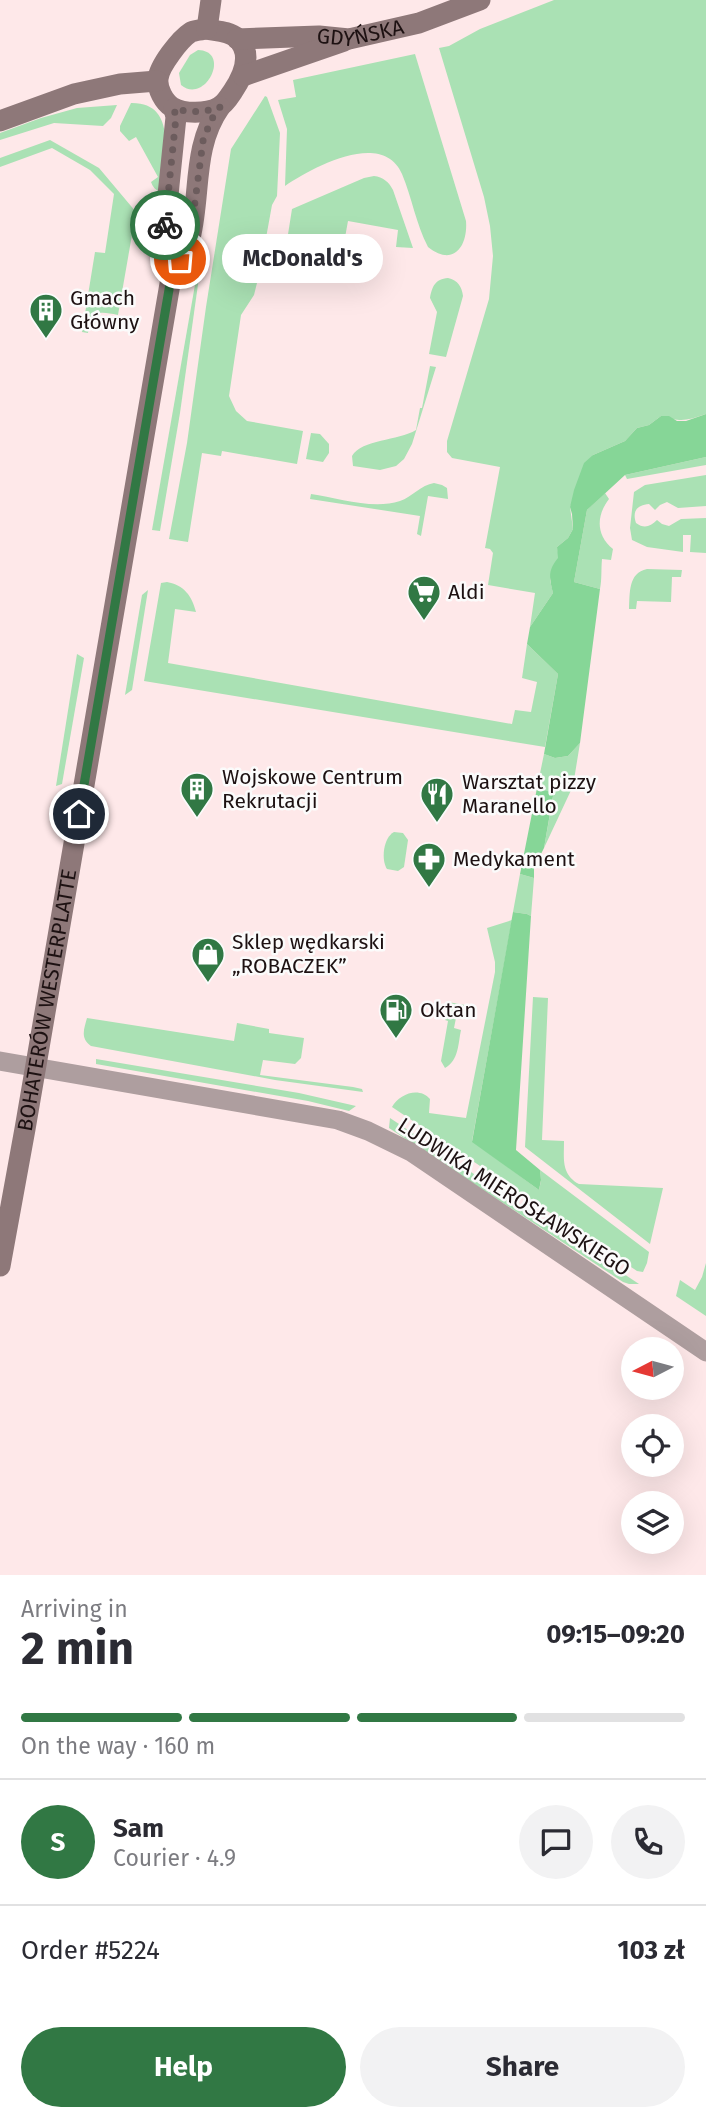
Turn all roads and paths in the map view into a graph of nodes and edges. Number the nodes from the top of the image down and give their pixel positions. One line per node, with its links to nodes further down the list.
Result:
1 (211, 0): 3 (main road)
2 (480, 0): 5 (main road, GDYŃSKA)
3 (207, 29): 4 (main road); 7 (main road)
4 (237, 39): 5 (main road, GDYŃSKA); 6 (main road)
5 (349, 39): 6 (main road)
6 (243, 76): 8 (main road)
7 (158, 81): 9 (main road); 10 (main road)
8 (220, 107): 9 (main road); 11 (main road, BOHATERÓW WESTERPLATTE)
9 (174, 109): 11 (main road, BOHATERÓW WESTERPLATTE)
10 (0, 121)
11 (171, 278): 13 (main road, BOHATERÓW WESTERPLATTE)
12 (0, 1061): 13 (street, LUDWIKA MIEROSŁAWSKIEGO)
13 (36, 1067): 14 (main road, BOHATERÓW WESTERPLATTE); 15 (street, LUDWIKA MIEROSŁAWSKIEGO)
14 (0, 1266)
15 (706, 1352)

